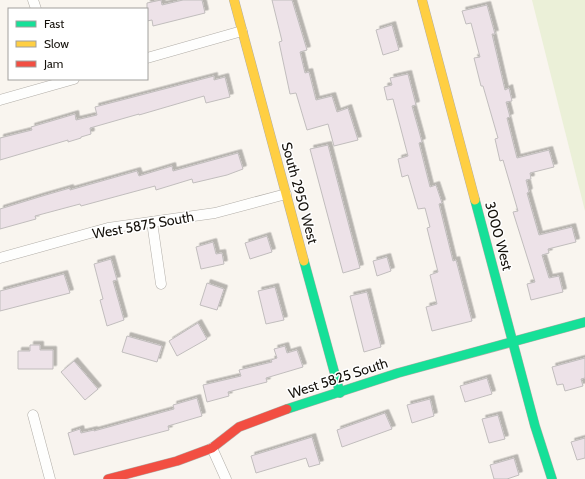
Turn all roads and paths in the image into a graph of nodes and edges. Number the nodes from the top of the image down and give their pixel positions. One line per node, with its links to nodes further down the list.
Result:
1 (234, 0): 3 (street, South 2950 West)
2 (422, 0): 13 (street, 3000 West)
3 (242, 32): 4 (street); 8 (street, South 2950 West)
4 (148, 58)
5 (68, 80): 6 (street)
6 (55, 82): 7 (street)
7 (0, 100)
8 (286, 194): 9 (street, West 5875 South); 14 (street, South 2950 West)
9 (152, 222): 10 (street, West 5875 South); 11 (street)
10 (0, 258)
11 (161, 284)
12 (585, 322): 13 (street, West 5825 South)
13 (512, 342): 14 (street, West 5825 South); 20 (street, 3000 West)
14 (340, 393): 16 (street, West 5825 South)
15 (33, 415): 17 (street)
16 (212, 448): 18 (street, West 5825 South); 19 (street)
17 (50, 479)
18 (108, 479)
19 (226, 479)
20 (552, 479)

